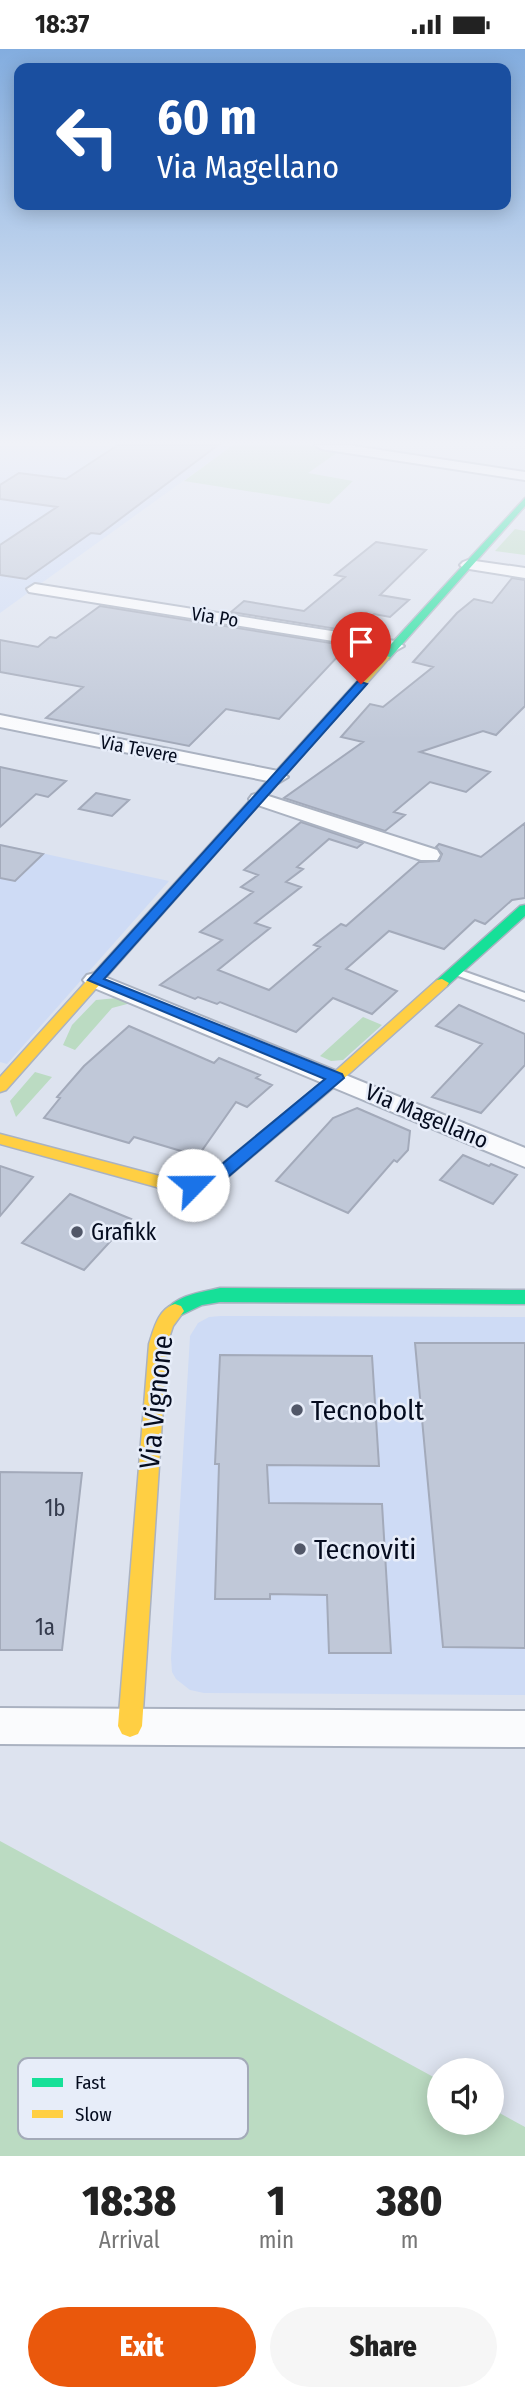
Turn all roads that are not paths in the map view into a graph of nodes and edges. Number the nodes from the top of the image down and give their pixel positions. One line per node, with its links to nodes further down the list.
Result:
1 (487, 543): 2 (street)
2 (468, 565): 3 (street); 5 (street)
3 (525, 573)
4 (35, 589): 5 (street, Via Po)
5 (395, 646): 7 (street)
6 (0, 721): 7 (street, Via Tevere)
7 (278, 777): 8 (street)
8 (259, 799): 9 (street); 12 (street)
9 (429, 855)
10 (525, 909): 11 (street)
11 (457, 972): 13 (lane); 14 (street)
12 (95, 980): 14 (street, Via Magellano); 15 (street)
13 (525, 997)
14 (337, 1078): 16 (street); 17 (street, Via Magellano)
15 (0, 1087)
16 (0, 1139)
17 (525, 1158)
18 (525, 1297): 21 (street, Via Vignone)
19 (0, 1726): 20 (street)
20 (75, 1726): 21 (street); 23 (street)
21 (130, 1726): 22 (street)
22 (525, 1729)
23 (0, 1739)

